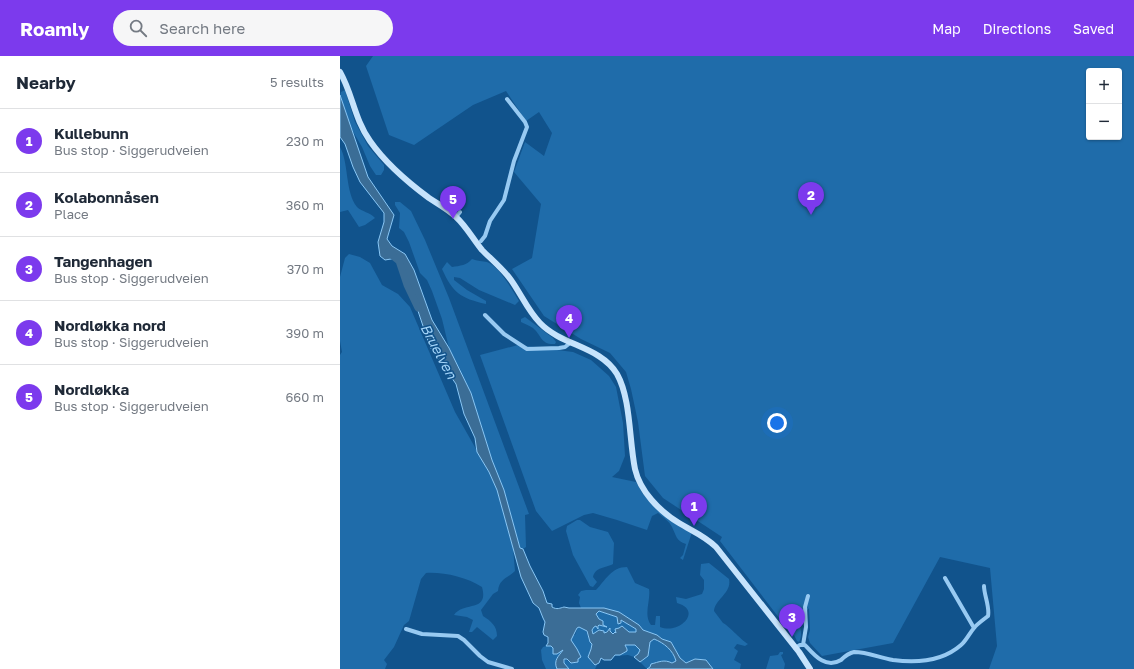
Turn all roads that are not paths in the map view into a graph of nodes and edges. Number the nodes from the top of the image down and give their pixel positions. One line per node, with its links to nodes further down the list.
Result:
1 (340, 72): 5 (main road)
2 (507, 99): 3 (street)
3 (481, 241)
4 (485, 315): 5 (street)
5 (570, 343): 12 (main road)
6 (945, 578): 9 (street)
7 (984, 586): 9 (street)
8 (808, 596): 11 (street)
9 (974, 628): 11 (street)
10 (406, 629): 13 (street)
11 (803, 645): 12 (street)
12 (795, 648): 14 (main road)
13 (512, 669)
14 (810, 669)

